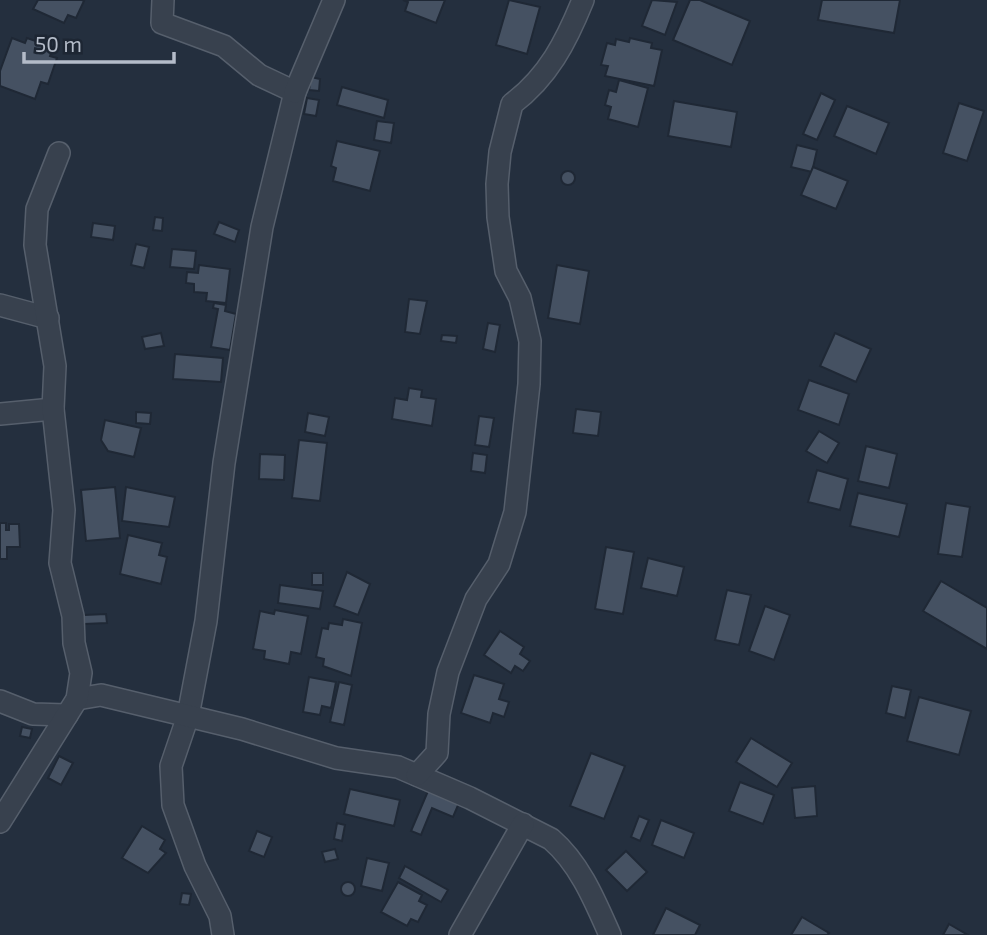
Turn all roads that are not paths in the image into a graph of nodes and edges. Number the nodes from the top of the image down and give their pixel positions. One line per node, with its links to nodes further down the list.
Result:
1 (163, 0): 4 (street)
2 (334, 0): 4 (street)
3 (583, 0): 15 (street)
4 (295, 92): 14 (street)
5 (59, 153): 7 (street)
6 (0, 305): 7 (street)
7 (48, 318): 8 (street)
8 (53, 409): 9 (street); 10 (street)
9 (0, 414)
10 (81, 673): 11 (street); 13 (street)
11 (101, 695): 13 (street); 14 (street)
12 (0, 701): 13 (street)
13 (72, 707): 16 (street)
14 (188, 716): 15 (street); 18 (street)
15 (417, 775): 17 (street)
16 (0, 822)
17 (523, 824): 19 (street); 20 (street)
18 (223, 935)
19 (460, 935)
20 (610, 935)

